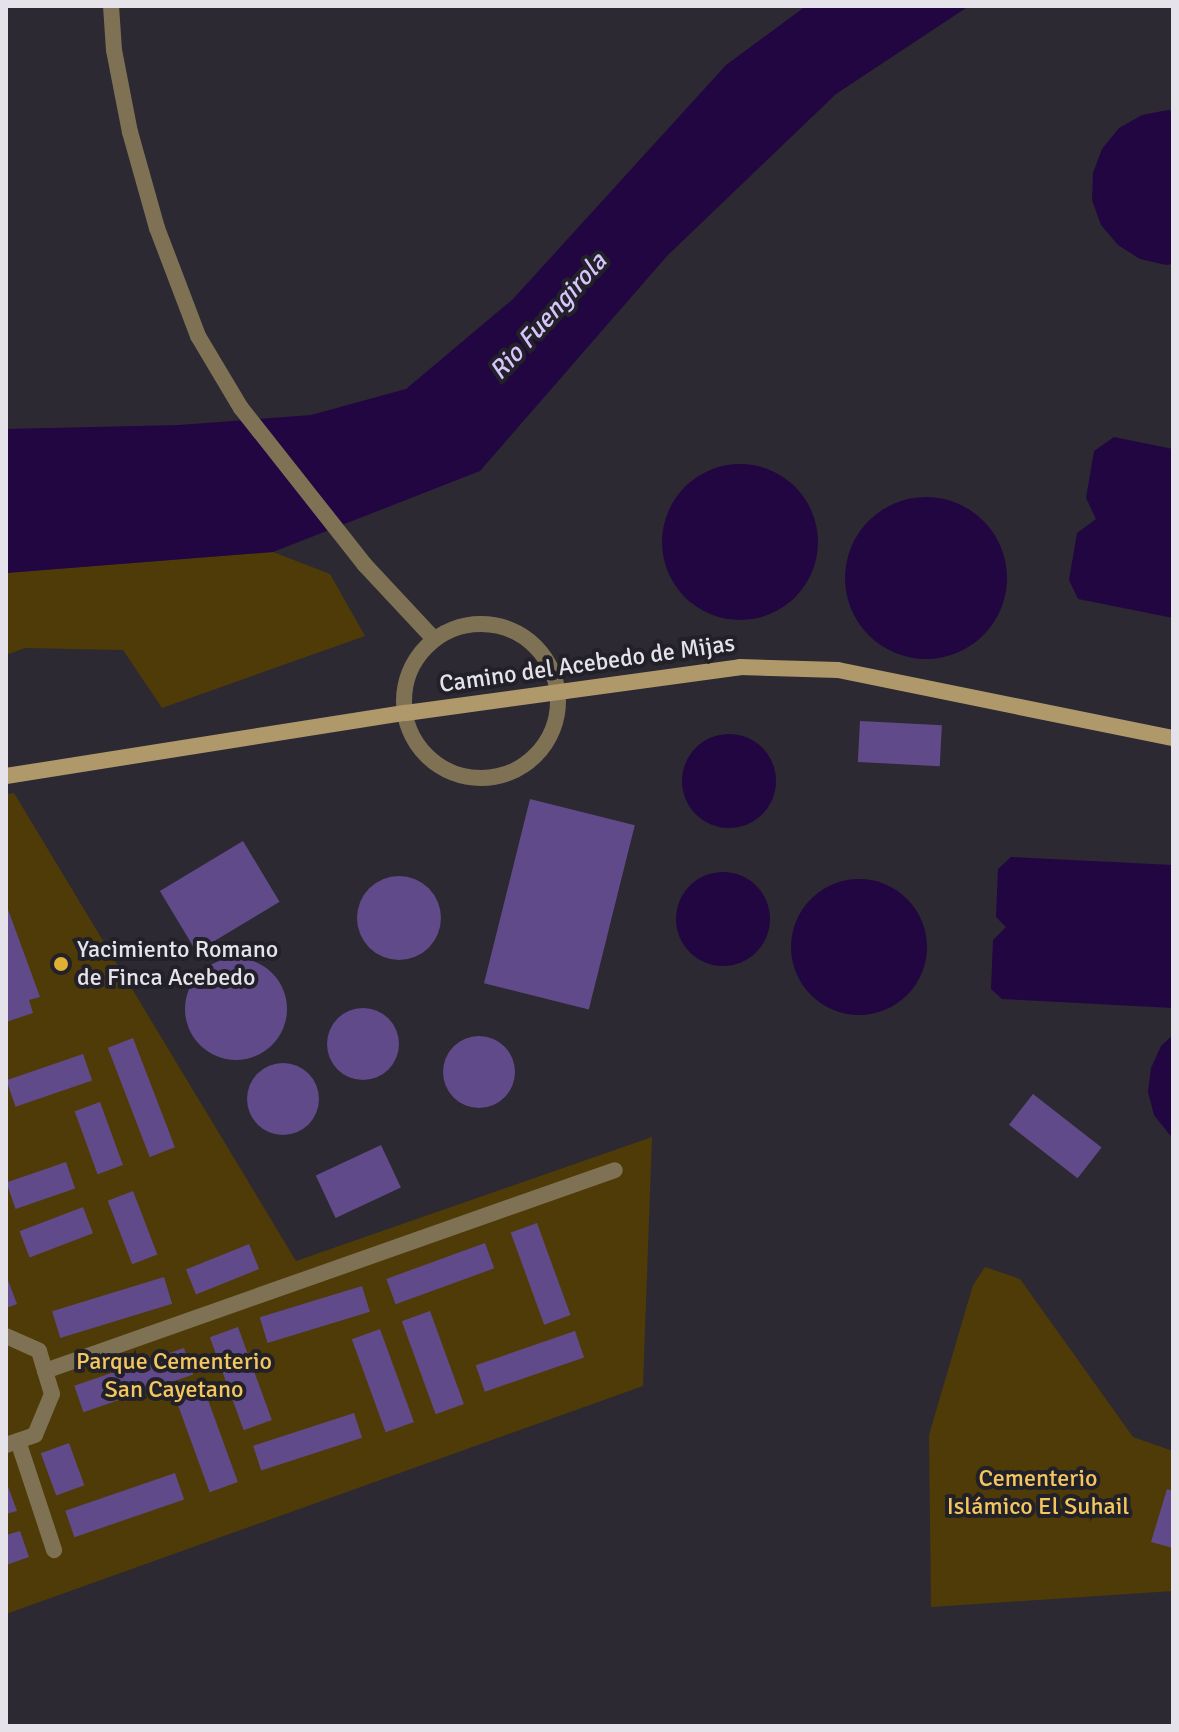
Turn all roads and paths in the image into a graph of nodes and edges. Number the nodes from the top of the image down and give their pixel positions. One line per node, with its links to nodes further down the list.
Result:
1 (111, 6): 2 (street)
2 (434, 639): 3 (street); 4 (street)
3 (558, 693): 4 (street, Camino del Acebedo de Mijas); 4 (street); 5 (street, Camino del Acebedo de Mijas)
4 (406, 713): 6 (street, Camino del Acebedo de Mijas)
5 (1173, 738)
6 (6, 776)
7 (615, 1170): 9 (street)
8 (6, 1336): 9 (street)
9 (45, 1371): 10 (street)
10 (12, 1443): 11 (street)
11 (54, 1550)

